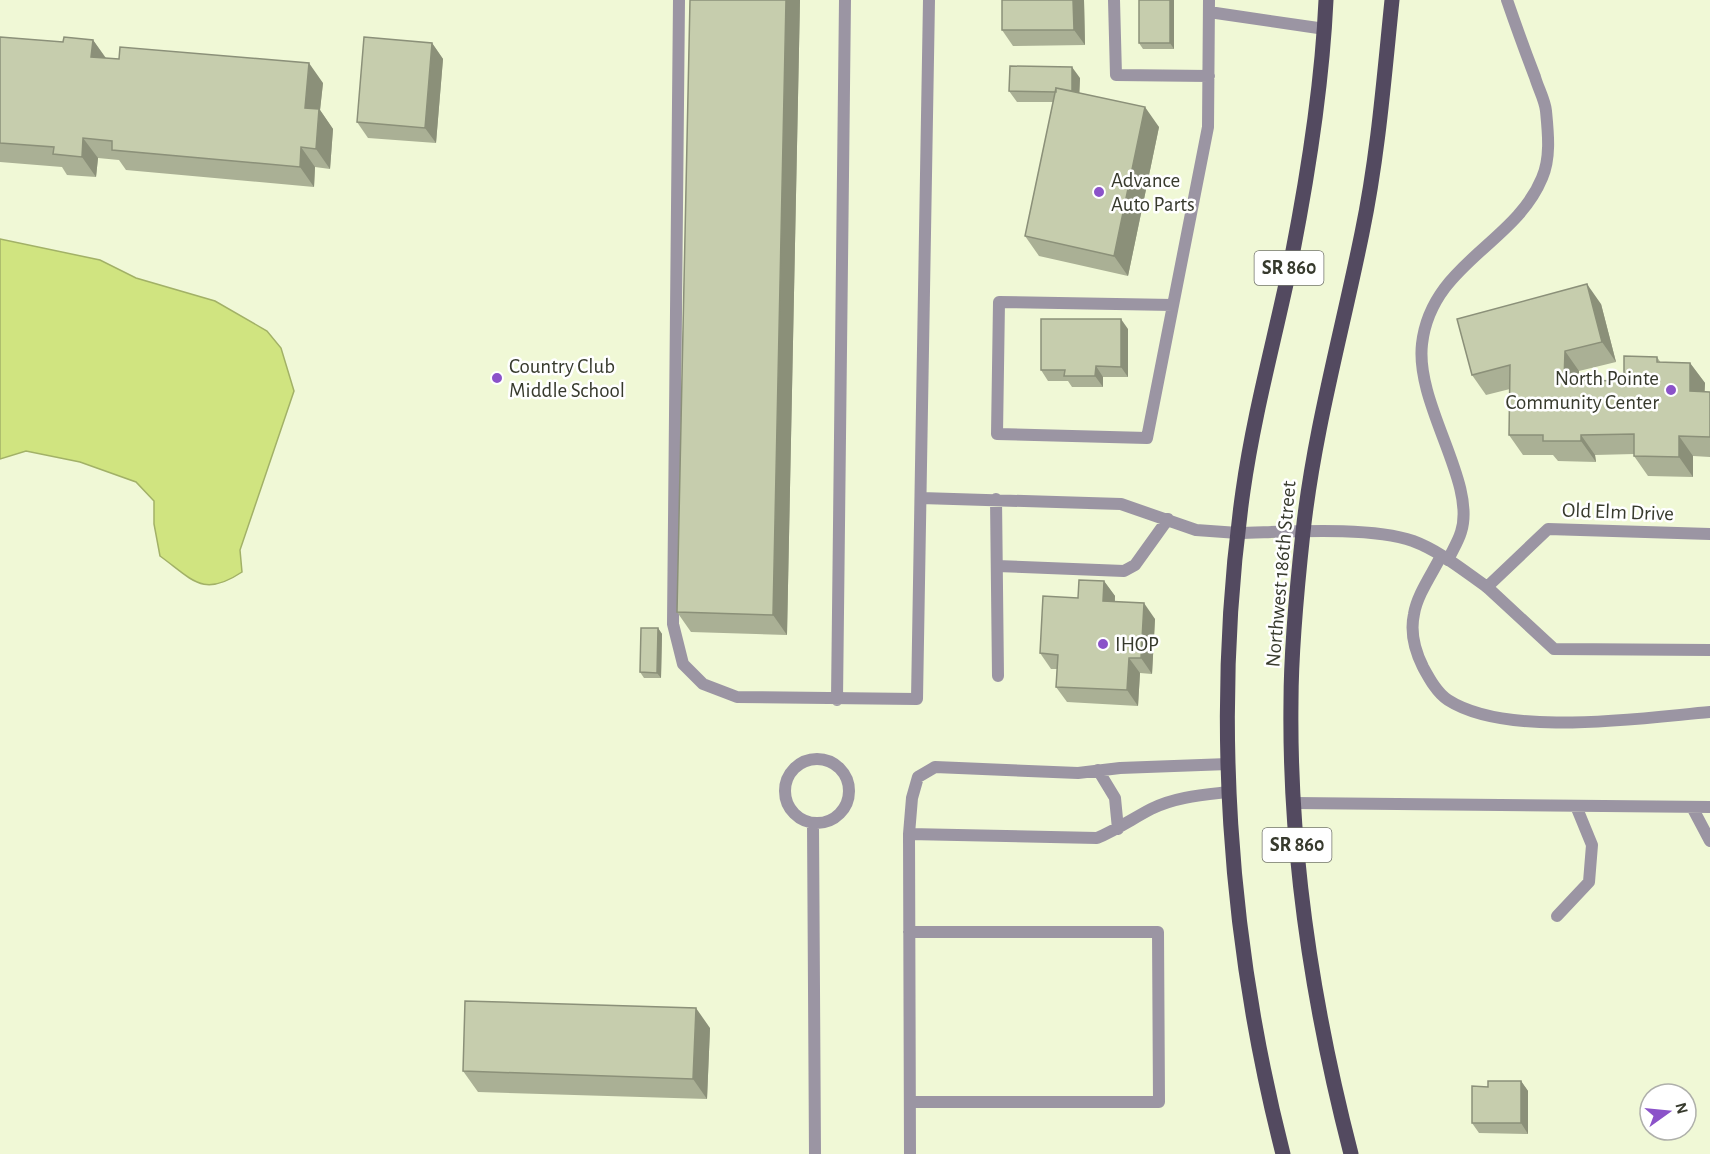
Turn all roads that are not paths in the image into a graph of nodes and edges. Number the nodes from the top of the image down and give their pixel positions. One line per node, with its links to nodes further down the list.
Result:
1 (680, 0): 23 (street)
2 (844, 0): 23 (street)
3 (929, 0): 12 (street)
4 (1114, 0): 10 (street)
5 (1326, 0): 9 (main road, Northwest 186th Street / SR 860)
6 (1392, 0): 15 (main road, Northwest 186th Street / SR 860)
7 (1507, 0): 18 (street)
8 (1209, 6): 9 (street); 10 (street)
9 (1325, 29): 16 (main road, Northwest 186th Street / SR 860)
10 (1209, 76): 11 (street)
11 (1173, 305): 11 (street)
12 (921, 498): 13 (street); 23 (street)
13 (996, 500): 14 (street); 19 (street)
14 (1168, 519): 16 (street); 19 (street)
15 (1303, 532): 16 (street); 18 (street); 28 (main road, Northwest 186th Street / SR 860)
16 (1238, 533): 25 (main road, Northwest 186th Street / SR 860)
17 (1710, 534): 20 (street, Old Elm Drive)
18 (1444, 558): 20 (street); 24 (street)
19 (997, 566): 22 (street)
20 (1487, 587): 21 (street)
21 (1710, 650)
22 (998, 676)
23 (837, 700)
24 (1710, 712)
25 (1228, 764): 26 (street); 27 (main road, Northwest 186th Street / SR 860)
26 (1098, 770): 33 (street); 34 (street)
27 (1228, 792): 33 (street); 41 (main road, Northwest 186th Street / SR 860)
28 (1294, 803): 29 (street); 42 (main road, Northwest 186th Street / SR 860)
29 (1576, 806): 30 (street); 36 (street)
30 (1692, 807): 31 (street); 35 (street)
31 (1710, 807)
32 (813, 824): 32 (street); 39 (street)
33 (1118, 830): 34 (street)
34 (909, 834): 37 (street)
35 (1710, 841)
36 (1557, 916)
37 (909, 932): 38 (street); 38 (street)
38 (910, 1102): 40 (street)
39 (815, 1154)
40 (910, 1154)
41 (1283, 1154)
42 (1351, 1154)

